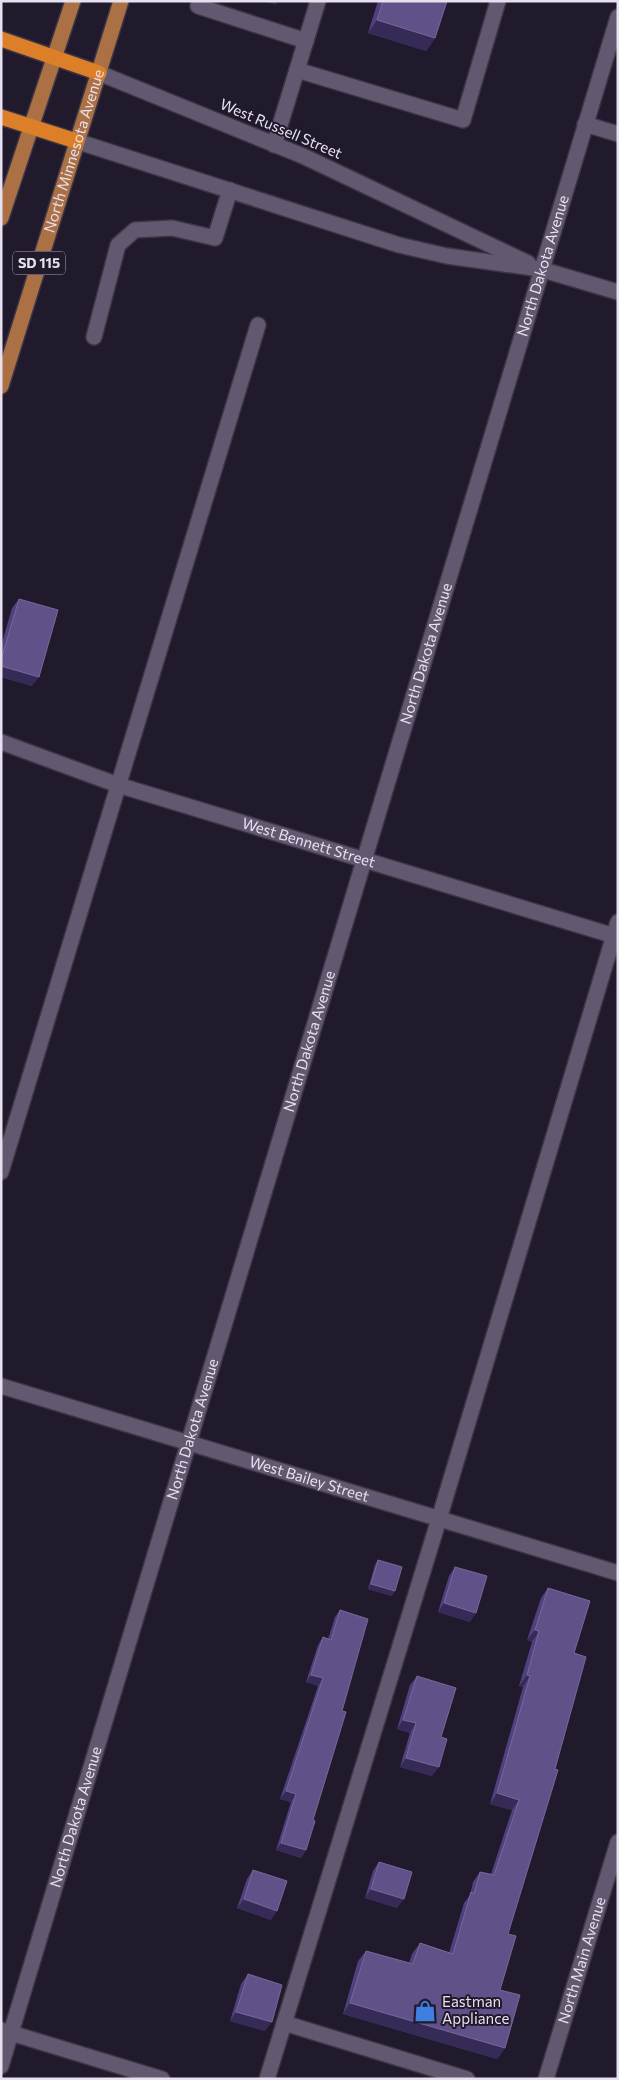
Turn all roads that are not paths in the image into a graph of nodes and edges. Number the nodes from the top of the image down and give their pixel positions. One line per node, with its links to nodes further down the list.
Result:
1 (73, 1): 9 (main road)
2 (121, 1): 11 (main road, North Minnesota Avenue / SD 115)
3 (200, 1): 8 (street)
4 (318, 1): 8 (street)
5 (498, 1): 10 (street)
6 (618, 16): 13 (street, North Dakota Avenue)
7 (1, 38): 9 (highway, West Russell Street)
8 (306, 41): 10 (street)
9 (55, 56): 11 (highway, West Russell Street); 14 (main road)
10 (297, 70): 17 (street)
11 (99, 74): 16 (main road, North Minnesota Avenue / SD 115); 17 (street, West Russell Street)
12 (1, 117): 14 (highway, West Russell Street)
13 (585, 124): 15 (street); 20 (street, North Dakota Avenue)
14 (30, 126): 16 (highway, West Russell Street); 19 (main road)
15 (618, 134)
16 (76, 141): 18 (street, West Russell Street); 24 (main road, North Minnesota Avenue / SD 115)
17 (274, 145): 20 (street, West Russell Street)
18 (230, 190): 20 (street, West Russell Street); 23 (street)
19 (1, 218)
20 (540, 269): 21 (street, West Russell Street); 27 (street, North Dakota Avenue)
21 (618, 292)
22 (258, 325): 26 (street)
23 (94, 337)
24 (1, 386)
25 (1, 742): 26 (street, West Bennett Street)
26 (118, 785): 27 (street, West Bennett Street); 29 (street)
27 (363, 860): 28 (street, West Bennett Street); 31 (street, North Dakota Avenue)
28 (616, 932): 32 (street)
29 (1, 1172)
30 (1, 1386): 31 (street, West Bailey Street)
31 (187, 1441): 32 (street, West Bailey Street); 36 (street, North Dakota Avenue)
32 (439, 1519): 33 (street, West Bailey Street); 35 (street)
33 (618, 1573)
34 (618, 1842): 41 (street, North Main Avenue)
35 (284, 2023): 39 (street); 40 (street)
36 (6, 2032): 37 (street, North Dakota Avenue); 38 (street)
37 (1, 2066)
38 (162, 2079)
39 (268, 2079)
40 (467, 2079)
41 (546, 2079)

